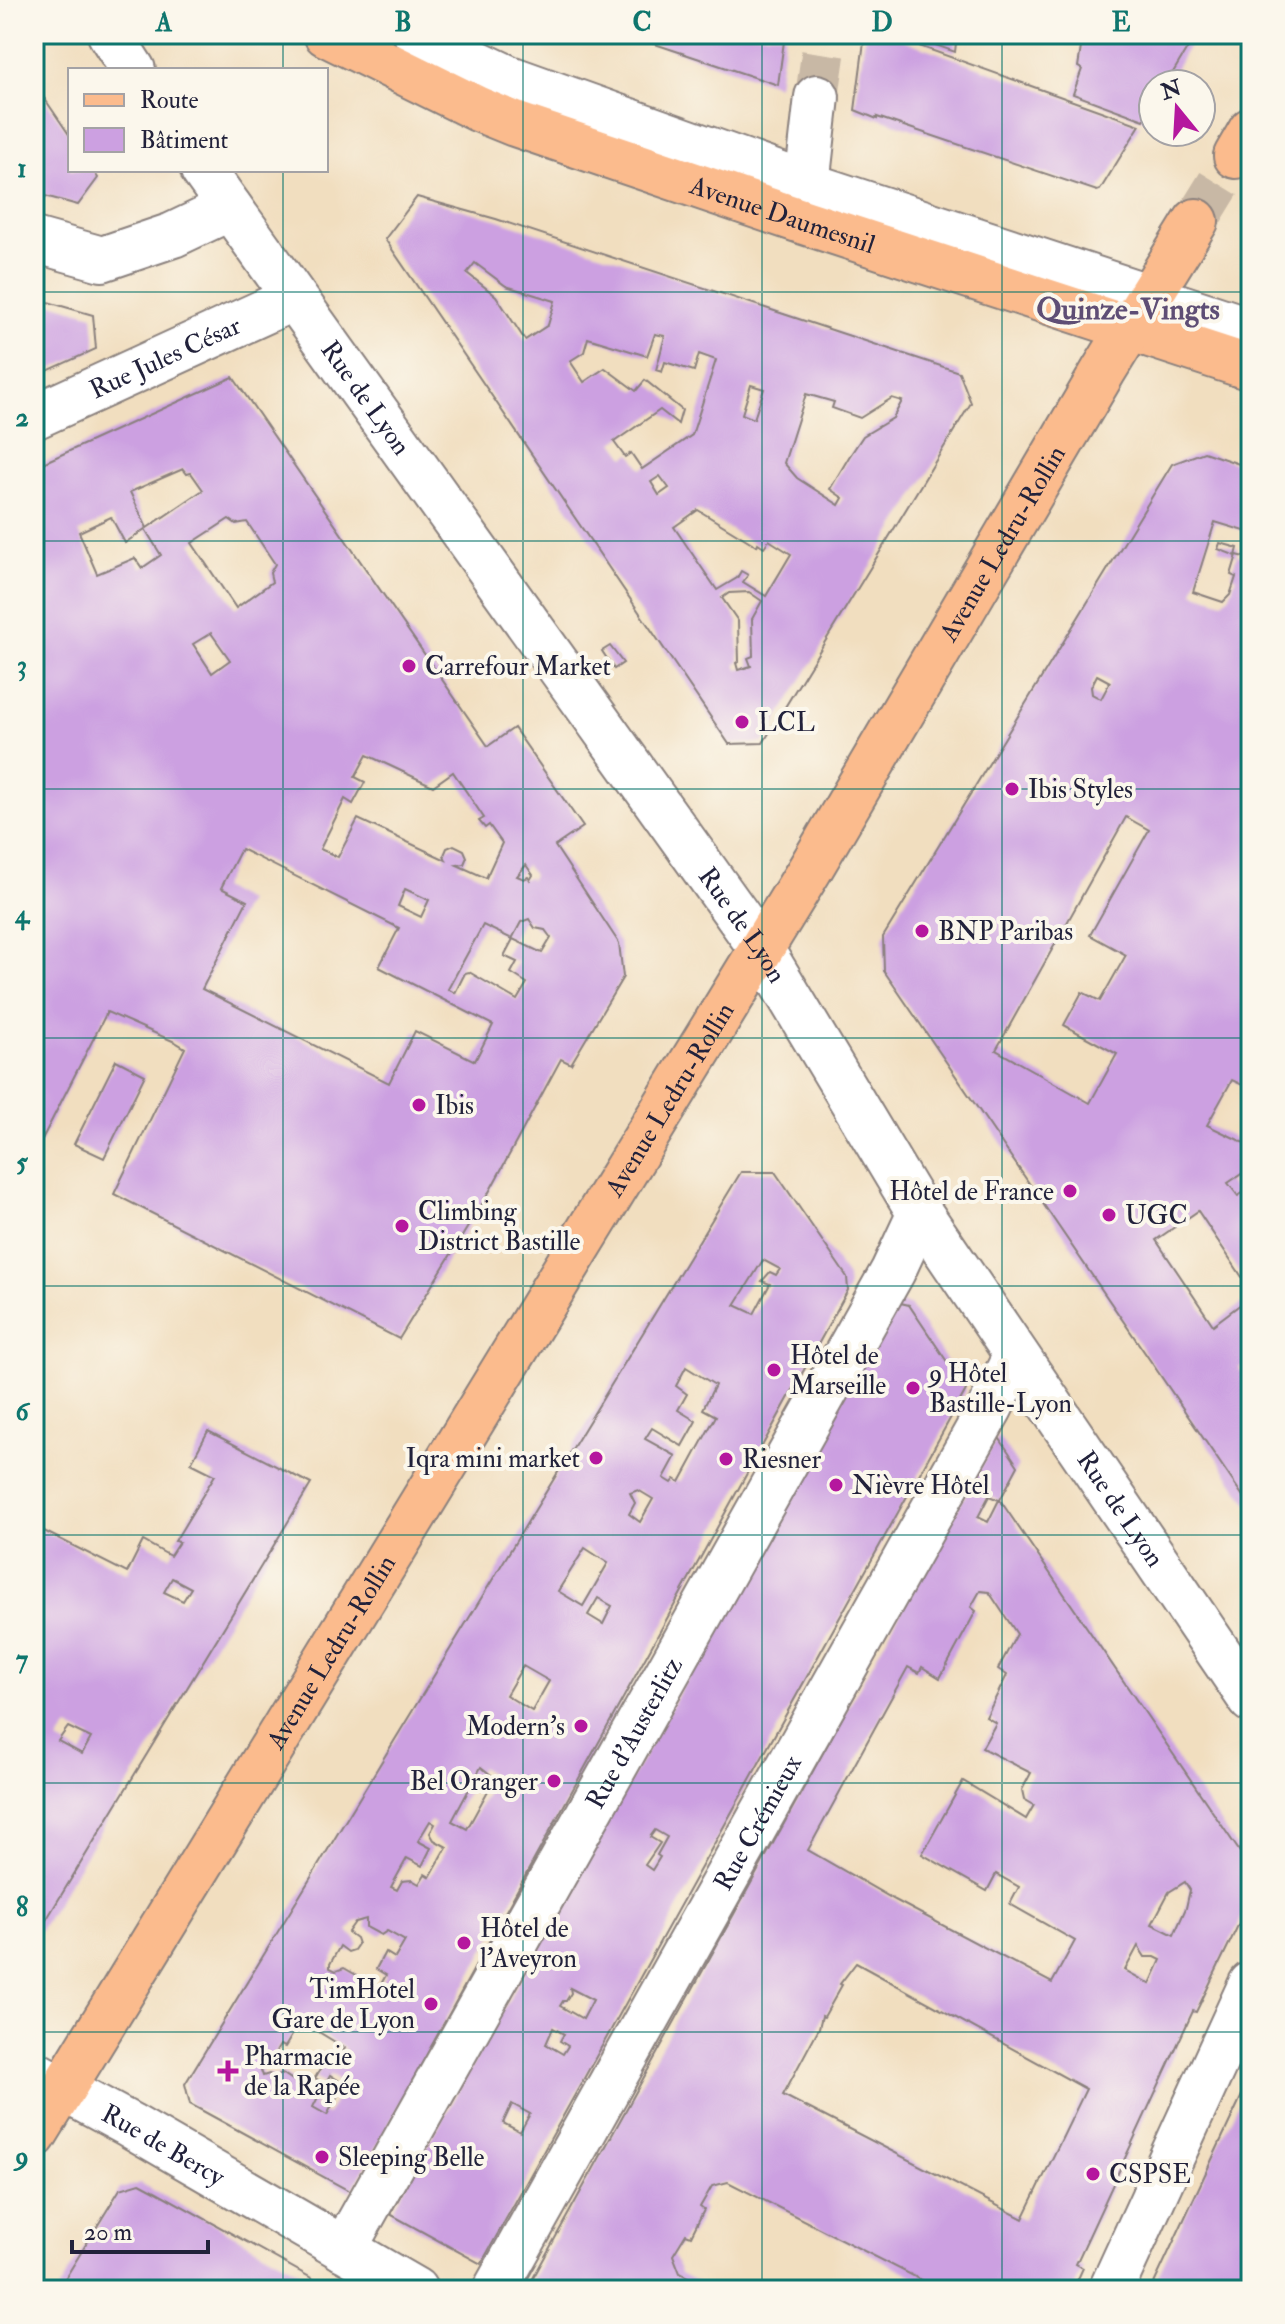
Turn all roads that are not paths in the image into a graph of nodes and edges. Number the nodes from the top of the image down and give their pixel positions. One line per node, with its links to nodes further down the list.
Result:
1 (110, 34): 5 (street)
2 (146, 34): 6 (street)
3 (326, 34): 4 (main road, Avenue Daumesnil)
4 (432, 49): 9 (main road, Avenue Daumesnil)
5 (132, 68)
6 (149, 68)
7 (817, 97): 9 (street)
8 (204, 172): 10 (street, Rue de Lyon)
9 (805, 203): 14 (main road, Avenue Daumesnil)
10 (230, 208): 12 (street); 13 (street, Rue de Lyon)
11 (1196, 221): 14 (main road, Avenue Ledru-Rollin)
12 (34, 240)
13 (294, 298): 17 (street, Rue Jules César); 18 (street, Rue de Lyon)
14 (1140, 313): 15 (street, Avenue Daumesnil); 16 (main road, Avenue Daumesnil); 18 (main road, Avenue Ledru-Rollin)
15 (1251, 330)
16 (1251, 368)
17 (34, 417)
18 (760, 947): 19 (street, Rue de Lyon); 23 (main road, Avenue Ledru-Rollin)
19 (920, 1213): 20 (street, Rue de Lyon); 25 (street, Rue d'Austerlitz)
20 (1016, 1355): 21 (street, Rue de Lyon); 27 (street, Rue Crémieux)
21 (1251, 1700)
22 (1251, 1984): 28 (street)
23 (48, 2081): 24 (main road, Avenue Ledru-Rollin); 25 (street, Rue de Bercy)
24 (34, 2136)
25 (344, 2249): 26 (street, Rue de Bercy)
26 (409, 2288)
27 (495, 2290)
28 (1111, 2290)

